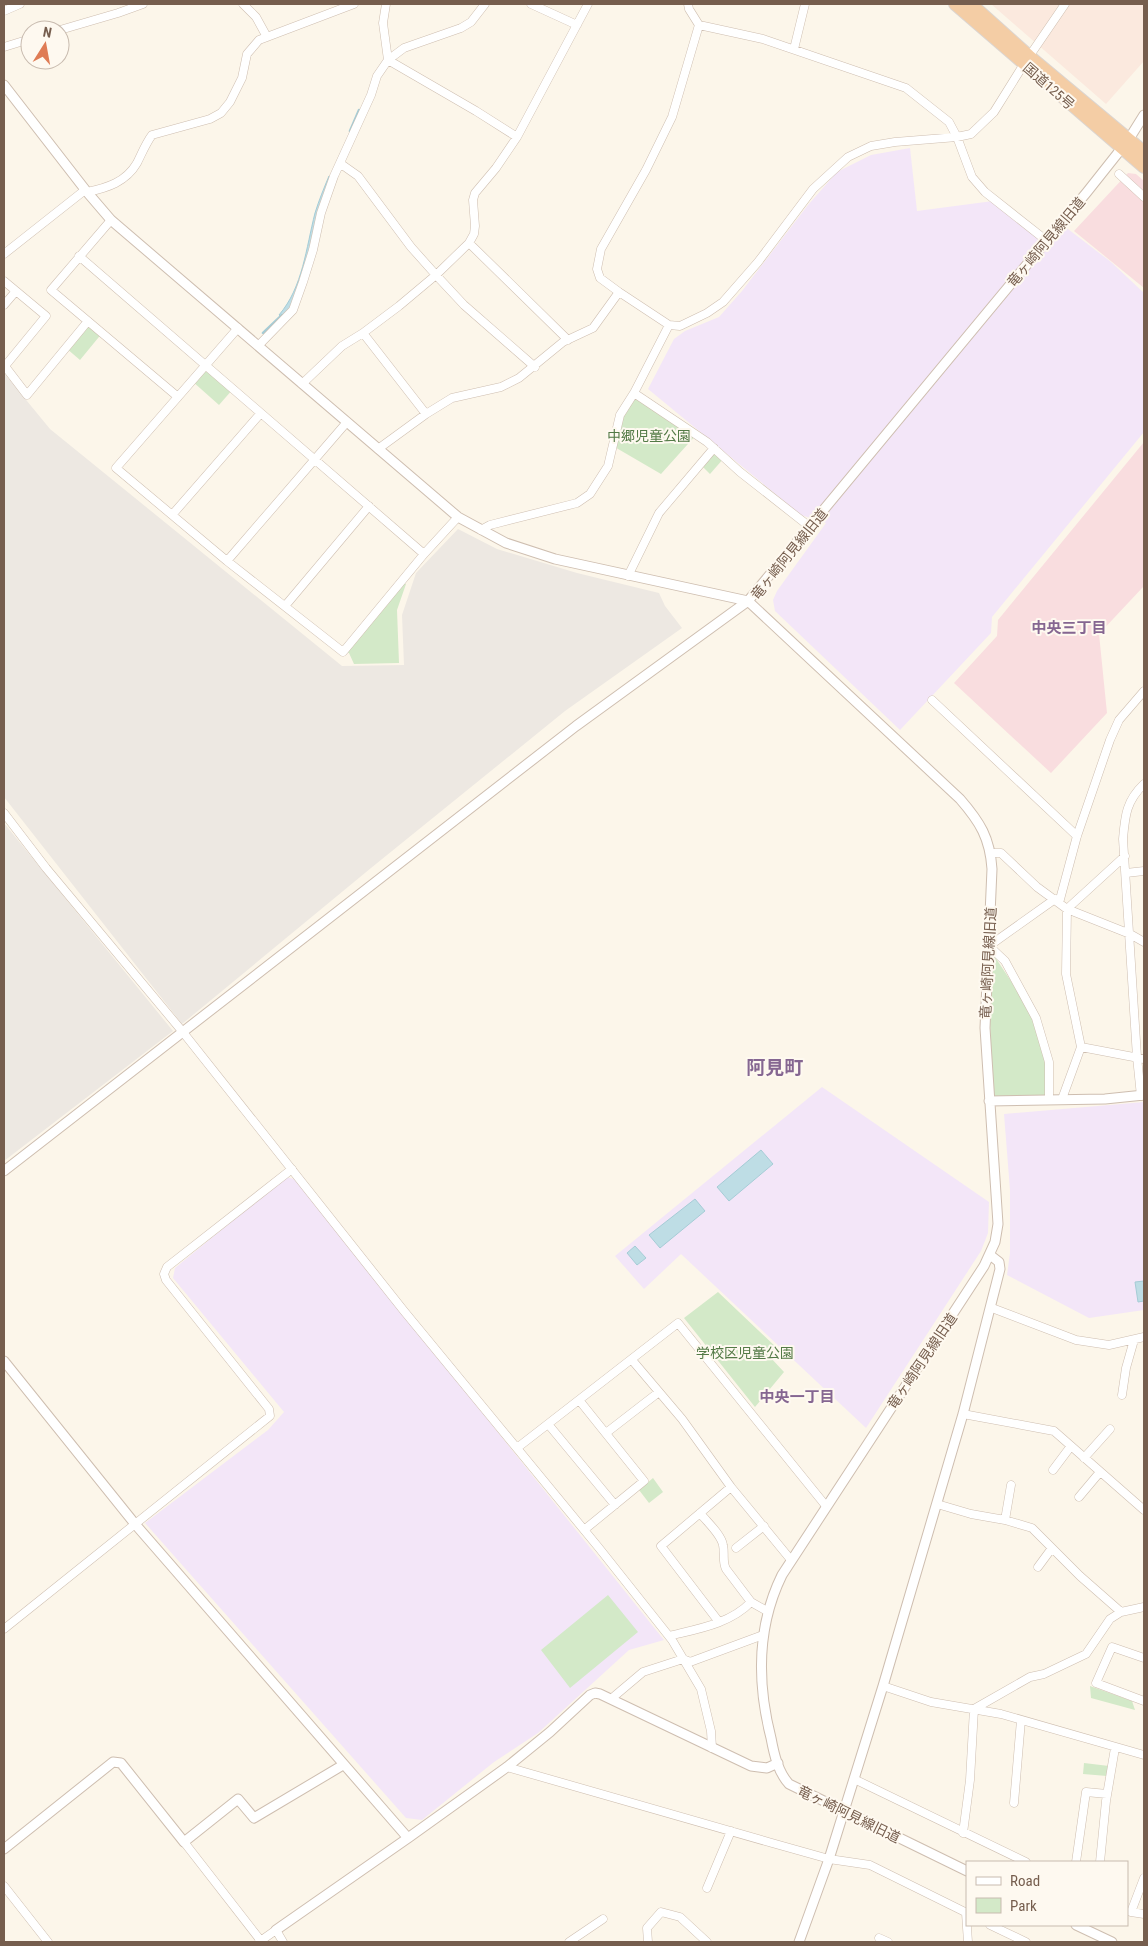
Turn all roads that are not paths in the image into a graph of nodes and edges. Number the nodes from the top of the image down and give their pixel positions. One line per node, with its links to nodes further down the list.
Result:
1 (143, 4): 17 (street)
2 (243, 4): 18 (street)
3 (354, 4): 18 (street)
4 (386, 4): 22 (street)
5 (485, 4): 22 (street)
6 (531, 4): 15 (street)
7 (588, 4): 15 (street)
8 (688, 4): 16 (street)
9 (805, 4): 21 (street)
10 (956, 4): 23 (highway, 国道125号)
11 (970, 4): 23 (highway, 国道125号)
12 (1066, 4): 23 (street)
13 (14, 5): 14 (street)
14 (4, 11)
15 (577, 25): 26 (street)
16 (699, 25): 21 (street); 43 (street)
17 (70, 27)
18 (267, 37): 33 (street)
19 (20, 42): 20 (street)
20 (4, 47)
21 (794, 49): 27 (street)
22 (388, 60): 26 (street); 30 (street)
23 (1027, 60): 27 (street); 28 (highway, 国道125号)
24 (4, 85): 33 (street)
25 (1144, 115): 28 (street, 竜ヶ崎阿見線旧道)
26 (517, 137): 37 (street)
27 (957, 137): 36 (street); 46 (street)
28 (1125, 143): 29 (highway, 国道125号); 31 (highway, 国道125号); 36 (street, 竜ヶ崎阿見線旧道)
29 (1144, 152)
30 (341, 164): 40 (street); 50 (street)
31 (1144, 167)
32 (1119, 174): 34 (street)
33 (86, 191): 35 (street); 38 (street)
34 (1144, 197)
35 (111, 220): 39 (street); 47 (street)
36 (1047, 241): 66 (street, 竜ヶ崎阿見線旧道)
37 (469, 243): 40 (street); 49 (street)
38 (4, 254)
39 (79, 256): 45 (street); 51 (street)
40 (436, 276): 48 (street); 53 (street)
41 (4, 281): 42 (street)
42 (16, 291): 44 (street); 52 (street)
43 (619, 292): 46 (street); 49 (street)
44 (4, 304)
45 (88, 320): 52 (street); 56 (street)
46 (668, 325): 55 (street)
47 (238, 328): 50 (street); 51 (street)
48 (363, 333): 54 (street); 58 (street)
49 (568, 340): 53 (street)
50 (258, 346): 54 (street)
51 (205, 365): 56 (street); 57 (street)
52 (4, 366)
53 (535, 366): 58 (street)
54 (302, 384): 59 (street)
55 (634, 394): 60 (street); 67 (street)
56 (178, 397): 64 (street)
57 (260, 414): 62 (street); 64 (street)
58 (426, 414): 61 (street)
59 (347, 422): 61 (street); 62 (street)
60 (714, 448): 66 (street); 70 (street)
61 (378, 449): 65 (street)
62 (315, 459): 63 (street); 69 (street)
63 (369, 506): 68 (street); 72 (street)
64 (172, 515): 69 (street)
65 (458, 517): 67 (street); 68 (street)
66 (810, 527): 71 (street, 竜ヶ崎阿見線旧道)
67 (481, 530): 70 (street)
68 (424, 554): 72 (street)
69 (227, 561): 72 (street)
70 (628, 576): 71 (street)
71 (748, 601): 78 (street, 竜ヶ崎阿見線旧道); 87 (street)
72 (285, 606)
73 (1144, 691): 77 (street)
74 (932, 700): 77 (street)
75 (1144, 784): 79 (street)
76 (4, 813): 87 (street)
77 (1077, 836): 82 (street)
78 (991, 854): 82 (street); 86 (street, 竜ヶ崎阿見線旧道)
79 (1125, 856): 81 (street); 83 (street)
80 (1144, 872): 81 (street)
81 (1126, 873): 84 (street)
82 (1057, 901): 83 (street); 86 (street)
83 (1068, 909): 84 (street); 88 (street)
84 (1130, 934): 85 (street); 89 (street)
85 (1144, 942)
86 (989, 946): 91 (street); 93 (street, 竜ヶ崎阿見線旧道)
87 (182, 1032): 94 (street); 95 (street)
88 (1082, 1047): 89 (street); 92 (street)
89 (1140, 1058): 90 (street)
90 (1143, 1096): 92 (street)
91 (1049, 1099): 92 (street); 93 (street)
92 (1062, 1099)
93 (989, 1101): 96 (street, 竜ヶ崎阿見線旧道)
94 (292, 1169): 110 (street); 123 (street)
95 (4, 1171)
96 (990, 1255): 97 (street); 119 (street, 竜ヶ崎阿見線旧道)
97 (992, 1308): 99 (street); 105 (street)
98 (1144, 1337): 99 (street)
99 (1134, 1340): 103 (street)
100 (632, 1360): 102 (street); 104 (street); 119 (street)
101 (4, 1361): 123 (street)
102 (659, 1392): 108 (street); 115 (street)
103 (1122, 1395)
104 (579, 1400): 106 (street); 108 (street)
105 (963, 1414): 109 (street); 117 (street)
106 (548, 1424): 110 (street); 118 (street)
107 (1110, 1429): 111 (street)
108 (606, 1434): 118 (street)
109 (1071, 1446): 111 (street); 112 (street)
110 (517, 1448): 125 (street)
111 (1084, 1458): 113 (street)
112 (1053, 1470)
113 (1100, 1472): 116 (street); 120 (street)
114 (1011, 1485): 122 (street)
115 (731, 1487): 121 (street); 124 (street)
116 (1079, 1497)
117 (937, 1504): 122 (street); 140 (street)
118 (615, 1505): 125 (street)
119 (826, 1506): 128 (street, 竜ヶ崎阿見線旧道)
120 (1144, 1510)
121 (700, 1513): 130 (street); 134 (street)
122 (1005, 1520): 127 (street)
123 (135, 1524): 135 (street); 149 (street)
124 (764, 1526): 126 (street); 128 (street)
125 (584, 1530): 137 (street)
126 (736, 1548)
127 (1052, 1548): 129 (street); 133 (street)
128 (791, 1560): 132 (street, 竜ヶ崎阿見線旧道)
129 (1038, 1567)
130 (751, 1602): 132 (street); 134 (street)
131 (1144, 1607): 133 (street)
132 (767, 1611): 136 (street, 竜ヶ崎阿見線旧道)
133 (1121, 1612): 143 (street)
134 (719, 1622): 137 (street)
135 (5, 1625)
136 (763, 1635): 139 (street); 148 (street, 竜ヶ崎阿見線旧道)
137 (669, 1636): 139 (street)
138 (1144, 1658): 142 (street)
139 (683, 1659): 141 (street); 145 (street)
140 (883, 1686): 143 (street); 151 (street)
141 (611, 1699): 145 (street); 150 (street)
142 (1144, 1701)
143 (974, 1708): 144 (street); 156 (street)
144 (1021, 1720): 146 (street); 153 (street)
145 (712, 1748): 148 (street)
146 (1115, 1748): 147 (street); 152 (street)
147 (1144, 1755)
148 (778, 1763): 154 (street, 竜ヶ崎阿見線旧道)
149 (343, 1765): 157 (street); 158 (street)
150 (508, 1767): 155 (street); 157 (street)
151 (854, 1779): 154 (street); 156 (street)
152 (1107, 1794): 162 (street); 163 (street)
153 (1014, 1803)
154 (844, 1811): 160 (street); 164 (street, 竜ヶ崎阿見線旧道)
155 (731, 1831): 160 (street); 167 (street)
156 (963, 1833): 161 (street)
157 (408, 1838): 175 (street)
158 (184, 1842): 159 (street); 177 (street)
159 (4, 1849)
160 (828, 1859): 169 (street); 183 (street)
161 (1024, 1861)
162 (1076, 1861)
163 (1100, 1861)
164 (966, 1871)
165 (1144, 1878): 168 (street)
166 (4, 1886): 178 (street)
167 (707, 1888)
168 (1129, 1910): 170 (street)
169 (966, 1913)
170 (1144, 1914)
171 (602, 1918): 180 (street)
172 (967, 1926): 185 (street)
173 (992, 1926): 186 (street)
174 (1078, 1926): 187 (street)
175 (276, 1930): 177 (street); 179 (street)
176 (879, 1938): 184 (street)
177 (260, 1941)
178 (48, 1942)
179 (283, 1942)
180 (569, 1942)
181 (648, 1942): 182 (street)
182 (707, 1942)
183 (799, 1942)
184 (888, 1942)
185 (968, 1942)
186 (1026, 1942)
187 (1112, 1942)

